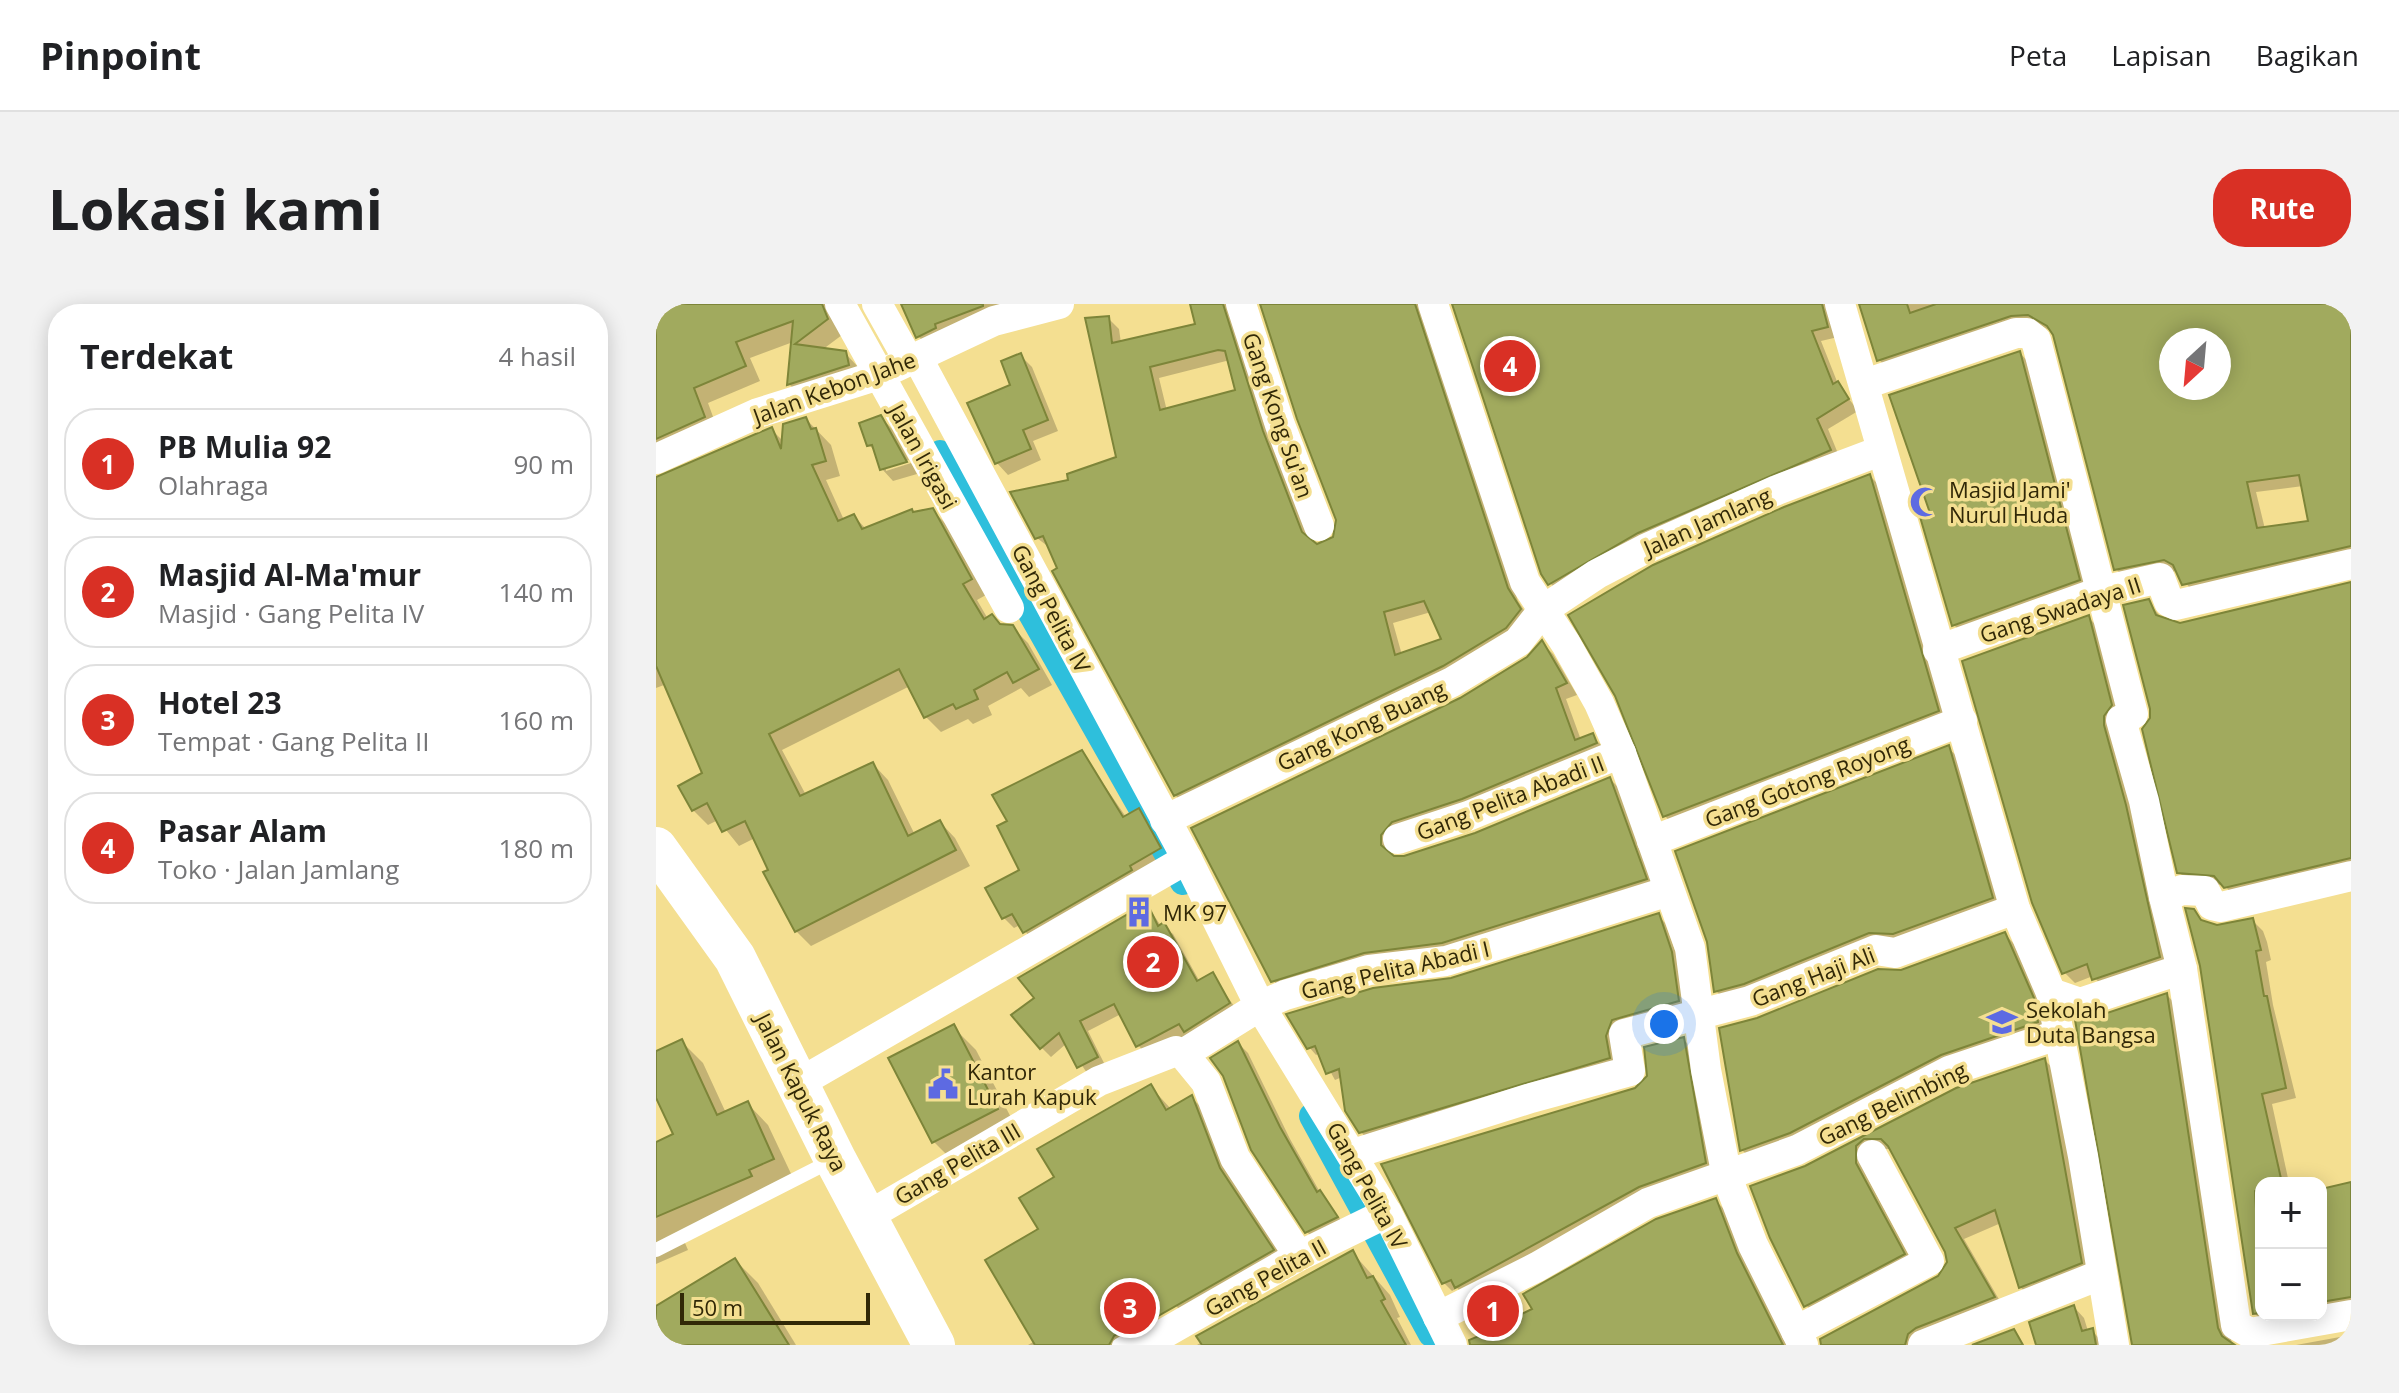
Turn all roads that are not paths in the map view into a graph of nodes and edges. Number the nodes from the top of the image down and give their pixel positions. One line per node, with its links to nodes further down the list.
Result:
1 (840, 304): 7 (street, Jalan Irigasi)
2 (877, 304): 7 (street, Jalan Irigasi)
3 (1059, 304): 7 (street, Jalan Kebon Jahe)
4 (1241, 304): 11 (street, Gang Kong Su'an)
5 (1433, 304): 15 (street)
6 (1840, 304): 8 (street)
7 (899, 365): 10 (street, Jalan Kebon Jahe); 14 (street, Jalan Irigasi); 19 (street, Gang Pelita IV)
8 (1865, 384): 9 (street); 13 (street)
9 (1880, 451): 15 (street, Jalan Jamlang); 16 (street)
10 (656, 459)
11 (1319, 526)
12 (2351, 564): 13 (street, Gang Swadaya II)
13 (2102, 591): 16 (street, Gang Swadaya II); 26 (street)
14 (1009, 608)
15 (1543, 610): 18 (street); 19 (street, Gang Kong Buang)
16 (1938, 650): 17 (street)
17 (1962, 721): 21 (street, Gang Gotong Royong); 27 (street)
18 (1621, 753): 20 (street, Gang Pelita Abadi II); 21 (street)
19 (1165, 820): 23 (street, Gang Pelita IV)
20 (1398, 839)
21 (1652, 841): 25 (street)
22 (656, 848): 34 (main road, Jalan Kapuk Raya)
23 (1184, 860): 30 (street, Gang Pelita IV); 34 (street)
24 (2351, 876): 26 (street)
25 (1669, 891): 30 (street, Gang Pelita Abadi I); 31 (street)
26 (2164, 897): 28 (street)
27 (2015, 909): 29 (street); 31 (street, Gang Haji Ali)
28 (2182, 969): 29 (street); 47 (street)
29 (2051, 993): 32 (street)
30 (1255, 1009): 33 (street, Gang Pelita III); 35 (street, Gang Pelita IV)
31 (1701, 1017): 35 (street, Gang Haji Ali); 38 (street)
32 (2060, 1034): 38 (street, Gang Belimbing); 43 (street)
33 (1183, 1054): 39 (street, Gang Pelita III); 42 (street)
34 (799, 1083): 37 (main road, Jalan Kapuk Raya)
35 (1353, 1154): 40 (street, Gang Pelita IV)
36 (1872, 1155): 48 (street)
37 (835, 1159): 39 (main road, Jalan Kapuk Raya); 41 (lane)
38 (1727, 1177): 46 (street, Gang Belimbing); 48 (street)
39 (866, 1217): 49 (main road, Jalan Kapuk Raya)
40 (1374, 1219): 42 (street, Gang Pelita II); 46 (street, Gang Pelita IV)
41 (656, 1250)
42 (1299, 1256): 51 (street, Gang Pelita II)
43 (2100, 1275): 53 (street); 54 (street)
44 (1197, 1299): 50 (lane)
45 (2351, 1315): 47 (street)
46 (1438, 1317): 52 (street, Gang Pelita IV)
47 (2305, 1334)
48 (1800, 1338)
49 (934, 1345)
50 (1119, 1345)
51 (1144, 1345)
52 (1452, 1345)
53 (1923, 1345)
54 (2114, 1345)

